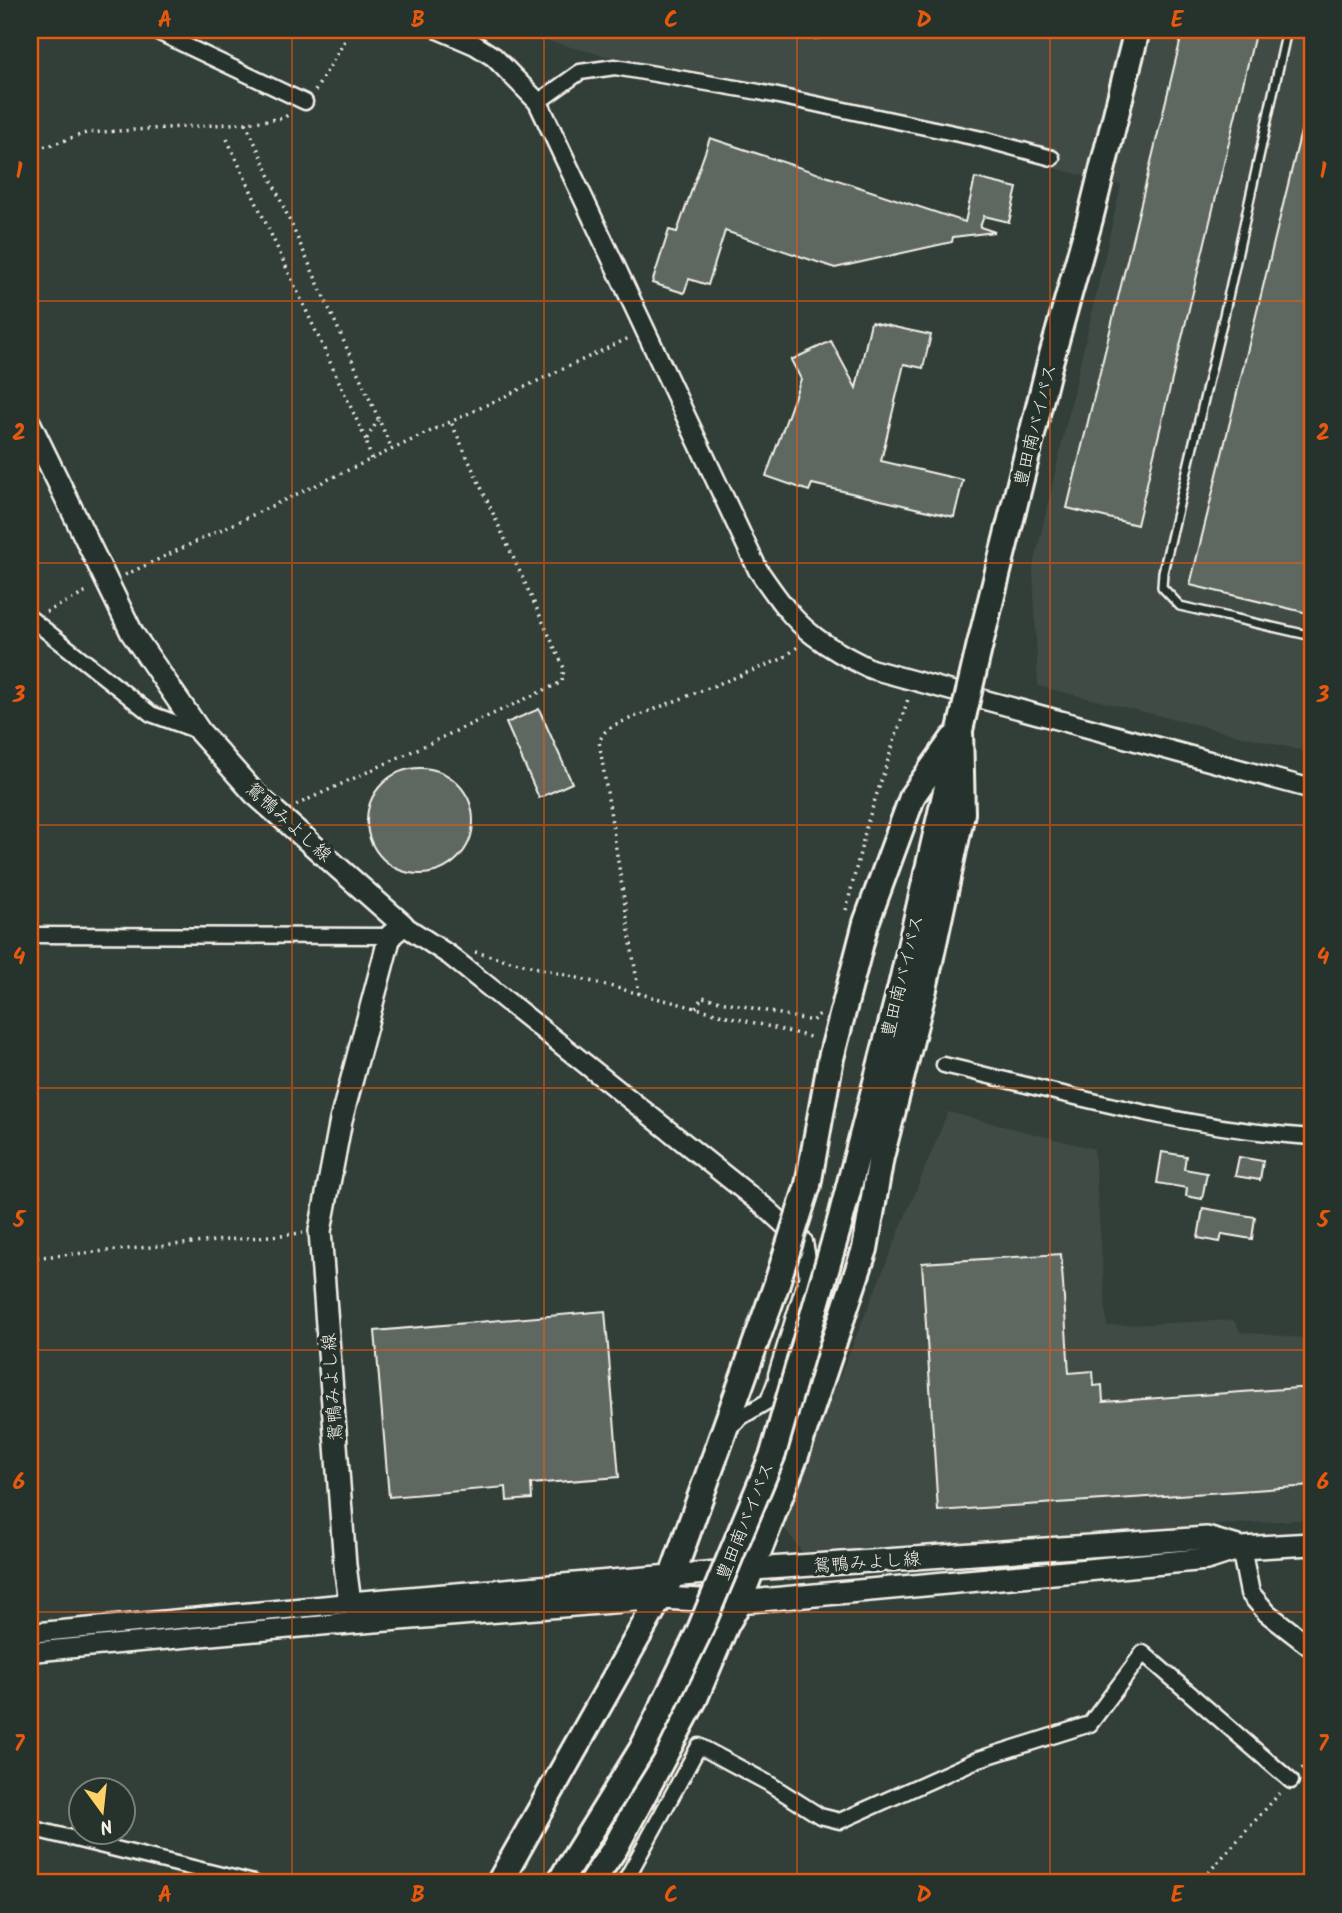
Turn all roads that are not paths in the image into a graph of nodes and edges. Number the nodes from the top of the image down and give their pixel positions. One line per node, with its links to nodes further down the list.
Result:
1 (153, 30): 7 (street)
2 (440, 30): 8 (street)
3 (795, 30): 4 (lane)
4 (838, 30)
5 (1137, 30): 13 (highway, 豊田南バイパス, bridge)
6 (1287, 30): 12 (lane)
7 (305, 102)
8 (538, 102): 9 (street); 15 (street)
9 (1052, 158)
10 (30, 424): 14 (main road, 鴛鴨みよし線)
11 (30, 618): 14 (street)
12 (1312, 636)
13 (960, 730): 21 (highway, bridge); 22 (highway); 38 (highway, 豊田南バイパス, bridge)
14 (200, 732): 16 (main road, 鴛鴨みよし線)
15 (1312, 789)
16 (396, 930): 17 (street); 20 (street); 28 (main road, 鴛鴨みよし線)
17 (30, 935)
18 (944, 1065): 19 (street)
19 (1312, 1137)
20 (778, 1375): 21 (street); 22 (street)
21 (723, 1433): 26 (highway)
22 (796, 1455): 25 (highway)
23 (1312, 1544): 24 (main road, 鴛鴨みよし線)
24 (1241, 1548): 25 (main road, 鴛鴨みよし線); 27 (main road, 鴛鴨みよし線); 31 (street)
25 (752, 1569): 26 (main road, 鴛鴨みよし線); 27 (highway)
26 (666, 1587): 27 (main road, 鴛鴨みよし線); 28 (main road, 鴛鴨みよし線); 29 (main road, 鴛鴨みよし線); 37 (highway)
27 (739, 1602): 35 (highway)
28 (350, 1603): 30 (street)
29 (338, 1623): 32 (street)
30 (30, 1633)
31 (1312, 1648)
32 (30, 1652)
33 (1291, 1781): 41 (street)
34 (30, 1828): 36 (street)
35 (615, 1848): 39 (highway); 40 (street)
36 (254, 1883)
37 (499, 1883)
38 (559, 1883)
39 (591, 1883)
40 (597, 1883)
41 (624, 1883)

